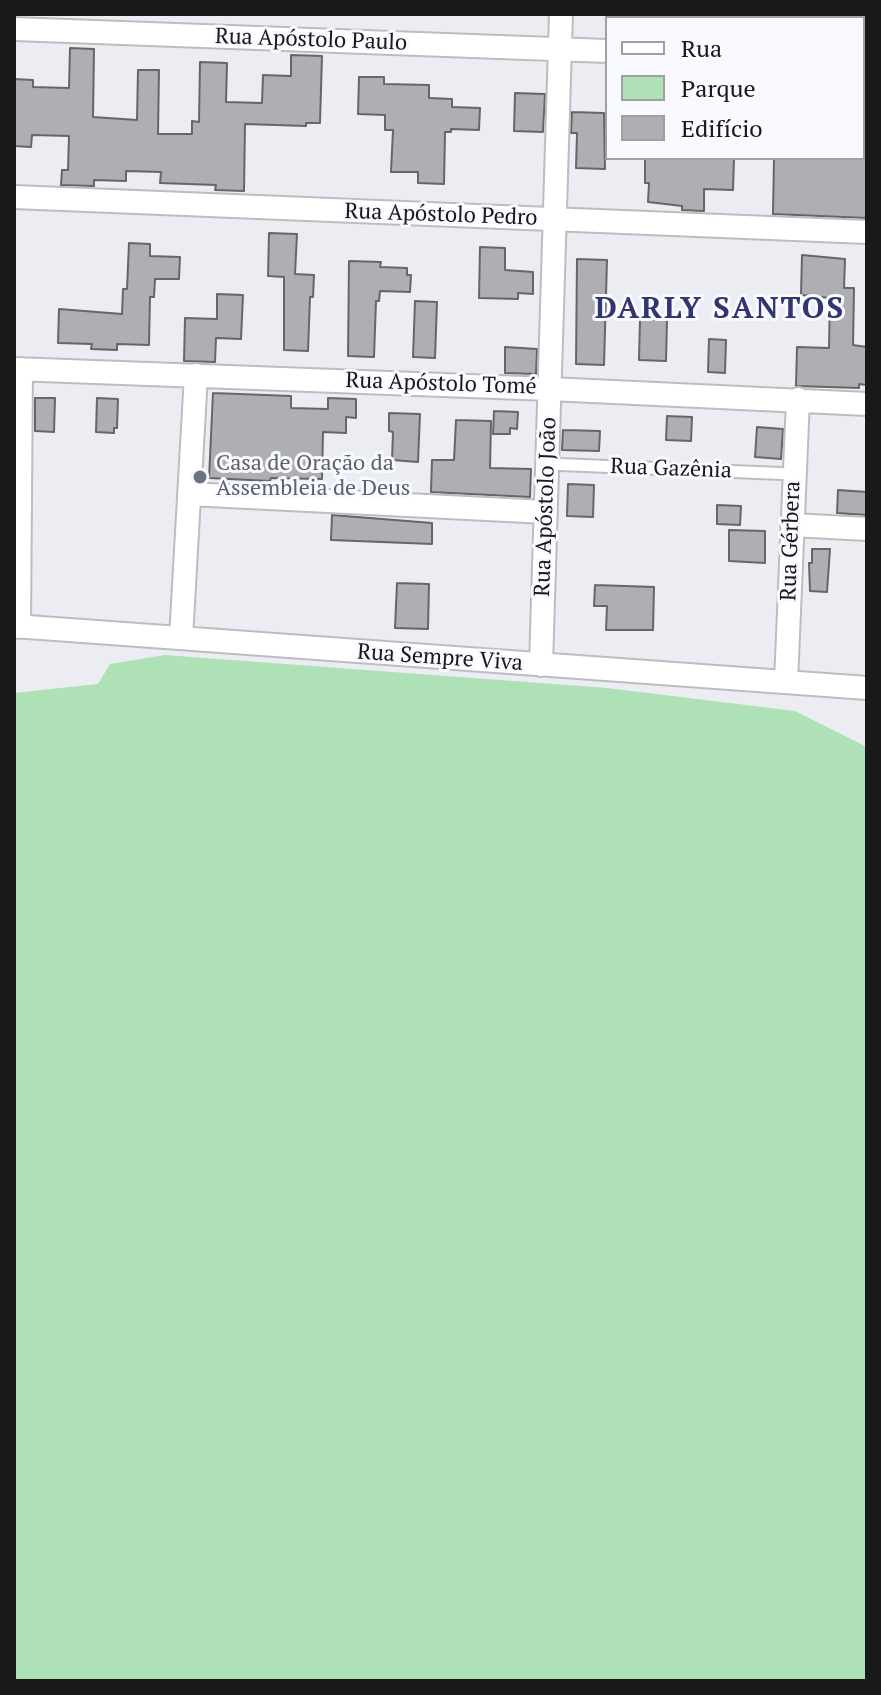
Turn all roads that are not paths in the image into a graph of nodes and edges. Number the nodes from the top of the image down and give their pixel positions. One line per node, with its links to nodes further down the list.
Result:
1 (561, 14): 3 (street, Rua Apóstolo João)
2 (14, 29): 3 (street, Rua Apóstolo Paulo)
3 (561, 49): 4 (street, Rua Apóstolo Paulo); 6 (street, Rua Apóstolo João)
4 (605, 51)
5 (14, 197): 6 (street, Rua Apóstolo Pedro)
6 (555, 220): 7 (street, Rua Apóstolo Pedro); 10 (street, Rua Apóstolo João)
7 (867, 232)
8 (17, 369): 9 (street, Rua Apóstolo Tomé); 14 (street)
9 (196, 375): 10 (street, Rua Apóstolo Tomé); 16 (street)
10 (550, 389): 11 (street, Rua Apóstolo Tomé); 13 (street, Rua Apóstolo João)
11 (798, 399): 12 (street, Rua Apóstolo Tomé); 15 (street, Rua Gérbera)
12 (867, 404)
13 (547, 464): 15 (lane, Rua Gazênia); 17 (street, Rua Apóstolo João)
14 (17, 472): 20 (street)
15 (794, 474): 18 (street, Rua Gérbera)
16 (189, 494): 17 (street); 21 (street)
17 (546, 512): 22 (street, Rua Apóstolo João)
18 (792, 525): 19 (street); 23 (street, Rua Gérbera)
19 (867, 529)
20 (16, 626): 21 (street, Rua Sempre Viva)
21 (181, 638): 22 (street, Rua Sempre Viva)
22 (541, 665): 23 (street, Rua Sempre Viva)
23 (786, 682): 24 (street, Rua Sempre Viva)
24 (867, 688)

